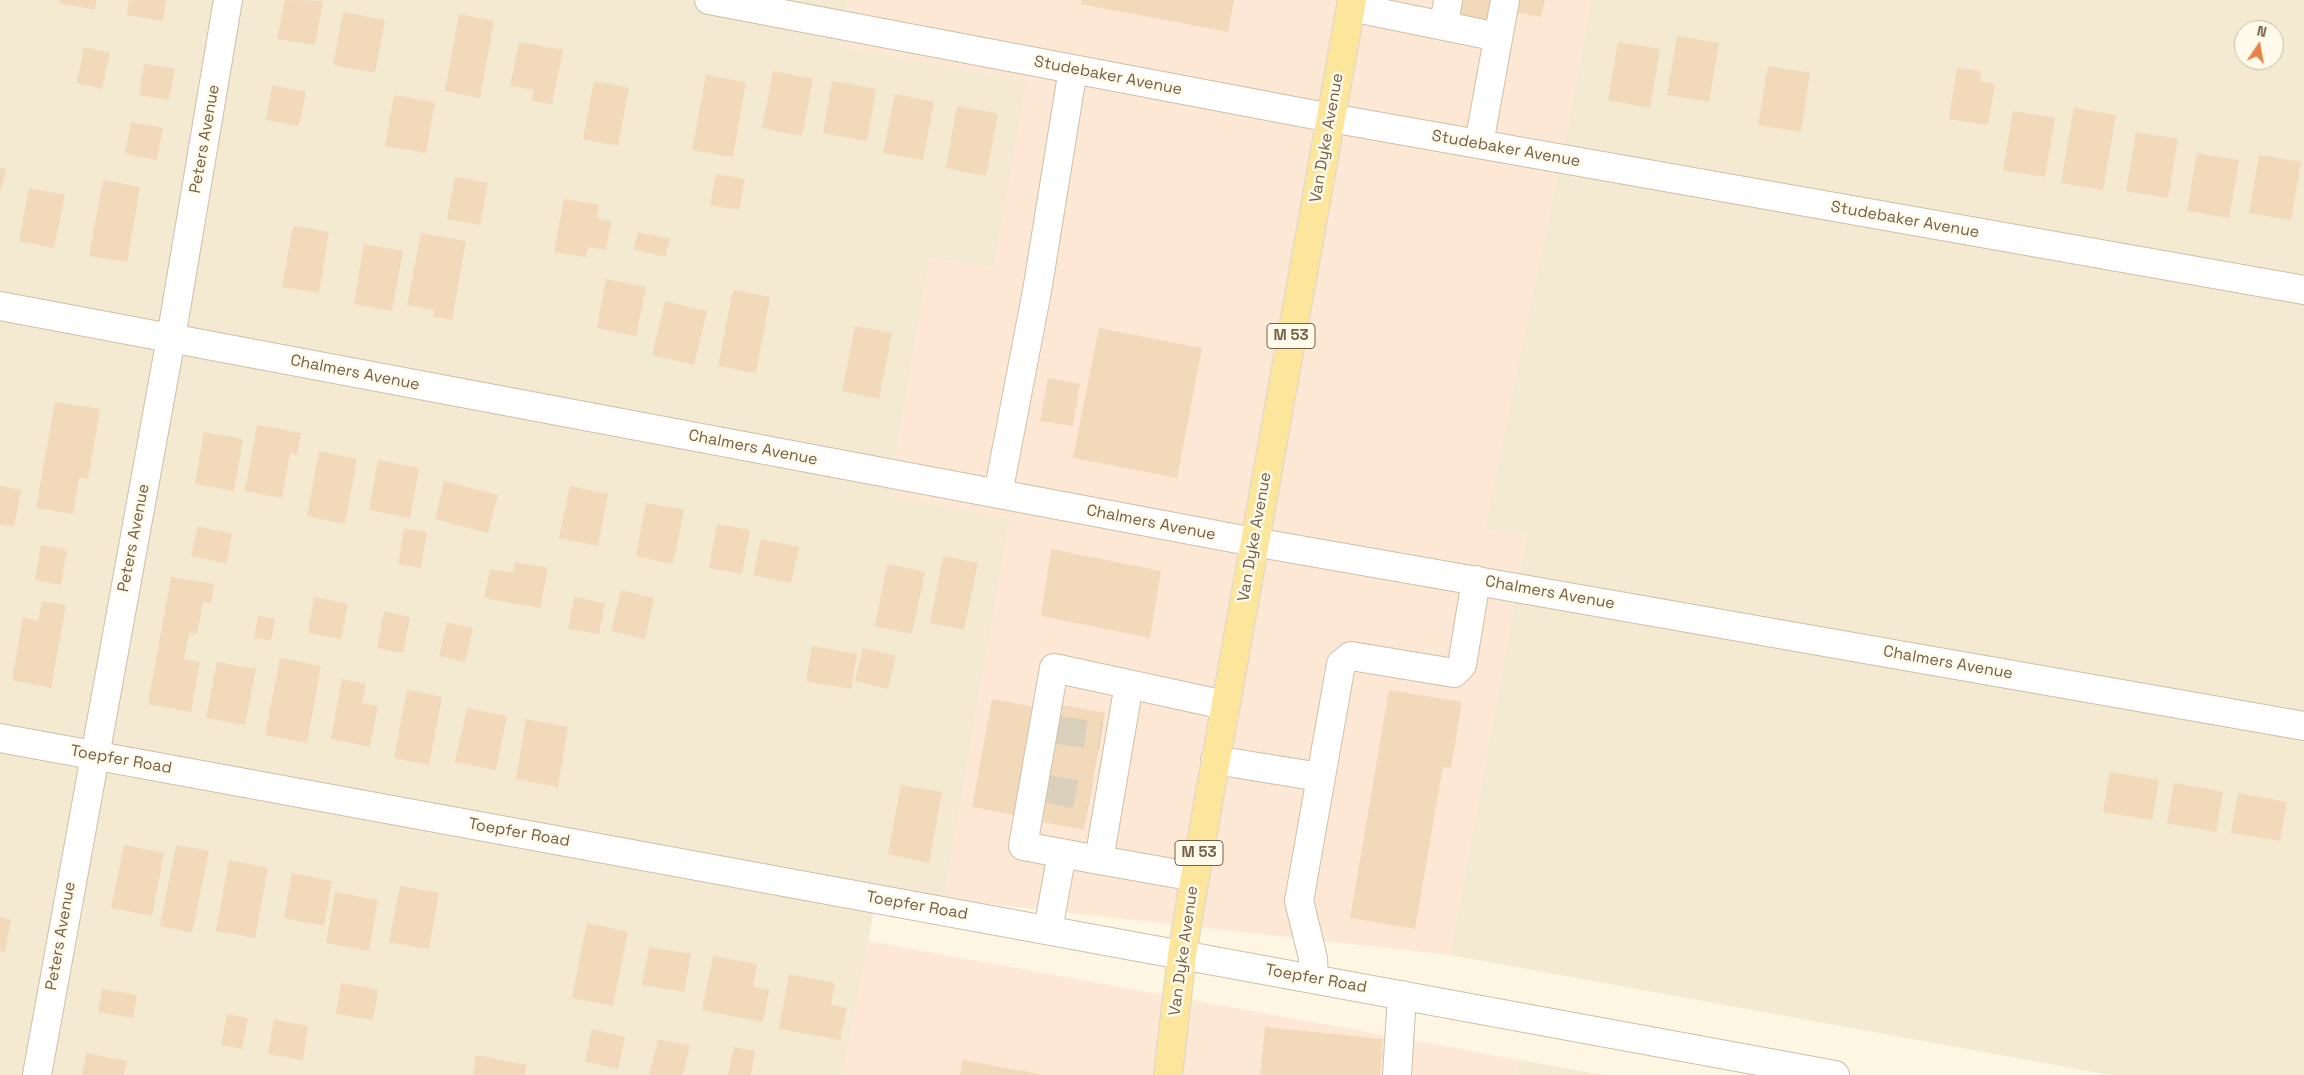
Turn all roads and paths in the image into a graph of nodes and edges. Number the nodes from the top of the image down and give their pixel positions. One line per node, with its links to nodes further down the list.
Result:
1 (228, 0): 12 (street, Peters Avenue)
2 (709, 0): 7 (street, Studebaker Avenue)
3 (1505, 0): 6 (street)
4 (1351, 4): 5 (street); 8 (main road, Van Dyke Avenue / M 53)
5 (1446, 13): 6 (street)
6 (1498, 37): 9 (street)
7 (1073, 69): 8 (street, Studebaker Avenue); 13 (street)
8 (1331, 118): 9 (street, Studebaker Avenue); 14 (main road, Van Dyke Avenue / M 53)
9 (1479, 144): 10 (street, Studebaker Avenue)
10 (2304, 290)
11 (0, 306): 12 (street, Chalmers Avenue)
12 (171, 338): 13 (street, Chalmers Avenue); 20 (street, Peters Avenue)
13 (998, 494): 14 (street, Chalmers Avenue)
14 (1254, 542): 15 (street, Chalmers Avenue); 17 (main road, Van Dyke Avenue / M 53)
15 (1476, 580): 18 (street, Chalmers Avenue); 22 (street)
16 (1129, 684): 17 (street); 23 (street); 24 (street)
17 (1225, 705): 21 (main road, Van Dyke Avenue / M 53)
18 (2304, 726)
19 (0, 738): 20 (street, Toepfer Road)
20 (94, 755): 26 (street, Toepfer Road); 30 (street, Peters Avenue)
21 (1216, 760): 22 (street); 25 (main road, Van Dyke Avenue / M 53)
22 (1320, 777): 28 (street)
23 (1062, 853): 24 (street); 26 (street)
24 (1099, 860): 25 (street)
25 (1195, 877): 27 (main road, Van Dyke Avenue / M 53)
26 (1048, 930): 27 (street, Toepfer Road)
27 (1182, 955): 28 (street, Toepfer Road); 31 (main road, Van Dyke Avenue / M 53)
28 (1314, 979): 29 (street, Toepfer Road)
29 (1402, 995): 32 (street); 33 (street, Toepfer Road)
30 (37, 1075)
31 (1168, 1075)
32 (1397, 1075)
33 (1835, 1075)

